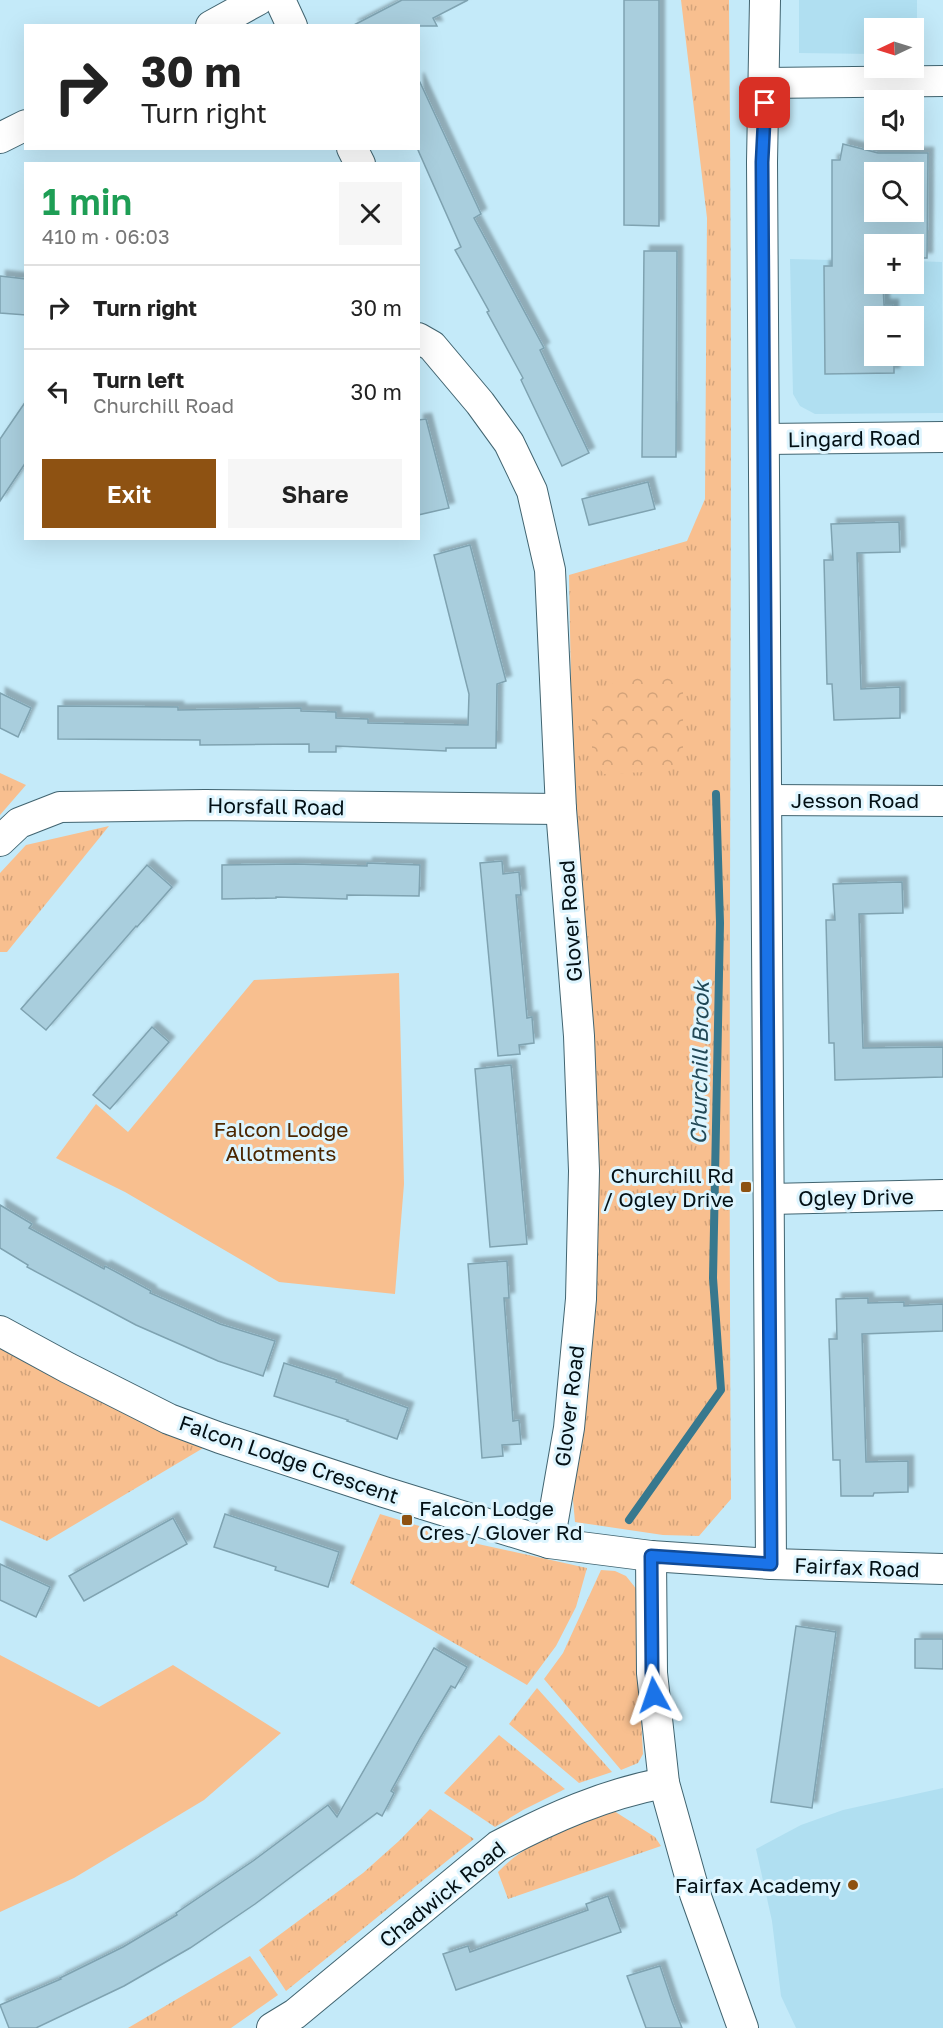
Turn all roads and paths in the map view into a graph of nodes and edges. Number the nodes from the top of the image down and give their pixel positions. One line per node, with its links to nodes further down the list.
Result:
1 (258, 0): 4 (street)
2 (280, 0): 5 (street)
3 (765, 0): 7 (street)
4 (215, 24)
5 (291, 24)
6 (943, 81): 7 (street)
7 (765, 83): 12 (street)
8 (24, 126): 9 (street)
9 (0, 138)
10 (420, 340): 15 (street, Glover Road)
11 (943, 437): 12 (street, Lingard Road)
12 (765, 439): 13 (street)
13 (767, 800): 14 (street, Jesson Road); 18 (street)
14 (943, 801)
15 (561, 809): 16 (street, Horsfall Road); 20 (street, Glover Road)
16 (0, 841)
17 (943, 1195): 18 (street, Ogley Drive)
18 (770, 1199): 22 (street)
19 (0, 1331): 20 (street, Falcon Lodge Crescent)
20 (549, 1543): 21 (street, Falcon Lodge Crescent)
21 (651, 1556): 22 (street, Falcon Lodge Crescent); 24 (street)
22 (771, 1564): 23 (street, Fairfax Road)
23 (943, 1569)
24 (664, 1783): 25 (street, Chadwick Road); 26 (street)
25 (272, 2028)
26 (743, 2028)

